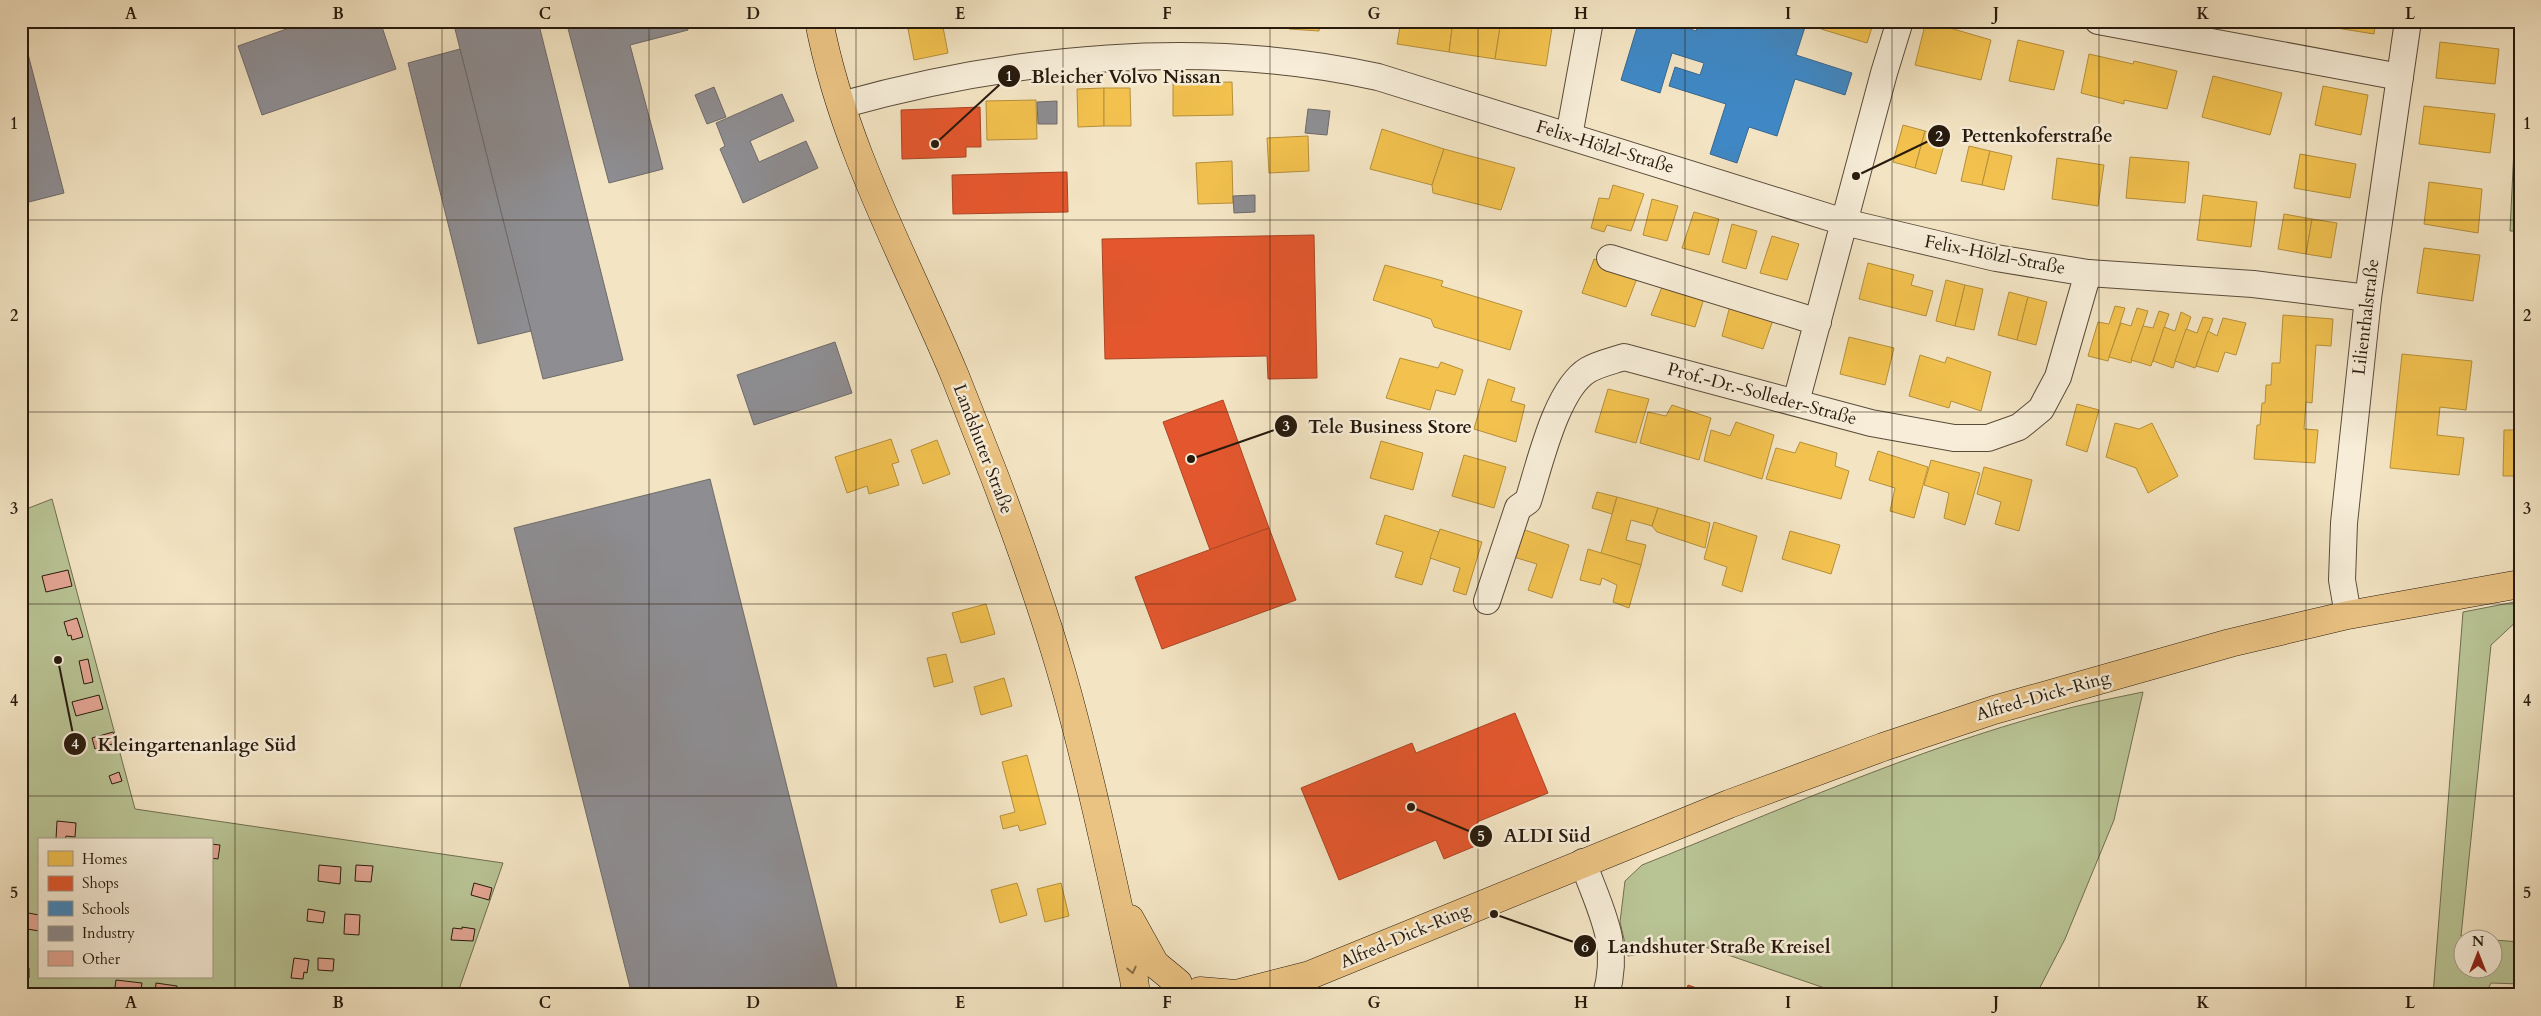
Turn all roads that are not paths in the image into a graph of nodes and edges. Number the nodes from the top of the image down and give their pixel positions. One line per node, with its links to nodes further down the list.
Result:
1 (818, 21): 8 (main road, Landshuter Straße)
2 (1590, 21): 9 (street)
3 (1900, 21): 10 (street)
4 (2098, 21): 6 (street)
5 (2408, 21): 7 (street, Lilienthalstraße)
6 (2182, 29): 7 (street)
7 (2400, 77): 13 (street, Lilienthalstraße)
8 (841, 105): 9 (street, Felix-Hölzl-Straße); 20 (main road, Landshuter Straße)
9 (1569, 136): 10 (street, Felix-Hölzl-Straße)
10 (1844, 222): 12 (street, Felix-Hölzl-Straße); 14 (street)
11 (1610, 258): 14 (street)
12 (2088, 273): 13 (street, Felix-Hölzl-Straße); 15 (street, Prof.-Dr.-Solleder-Straße)
13 (2368, 298): 18 (street, Lilienthalstraße)
14 (1818, 322): 15 (street)
15 (1796, 402): 17 (street, Prof.-Dr.-Solleder-Straße)
16 (2520, 584): 18 (main road, Alfred-Dick-Ring)
17 (1487, 601)
18 (2348, 615): 19 (main road, Alfred-Dick-Ring)
19 (1583, 862): 21 (main road, Alfred-Dick-Ring); 26 (street)
20 (1114, 888): 22 (main road, Landshuter Straße); 23 (main road, Landshuter Straße, one-way to 23)
21 (1310, 975): 22 (main road, Alfred-Dick-Ring); 25 (main road, Alfred-Dick-Ring)
22 (1194, 990): 24 (main road)
23 (1136, 995)
24 (1148, 995)
25 (1278, 995)
26 (1606, 995)

